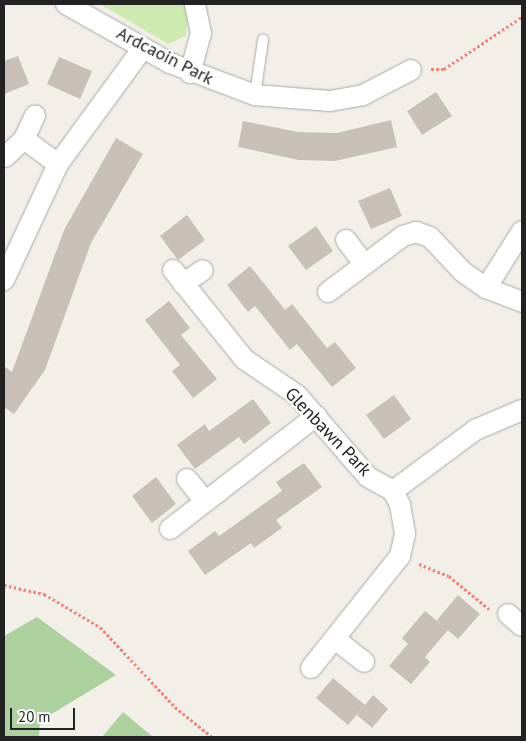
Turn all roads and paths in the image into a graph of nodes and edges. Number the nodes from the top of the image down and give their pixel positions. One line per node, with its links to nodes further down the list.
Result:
1 (66, 4): 5 (street, Ardcaoin Park)
2 (195, 4): 7 (street)
3 (522, 16): 6 (path)
4 (263, 40): 8 (lane)
5 (144, 48): 7 (street, Ardcaoin Park); 12 (street)
6 (411, 70): 8 (street, Ardcaoin Park)
7 (190, 72): 8 (street, Ardcaoin Park)
8 (255, 95)
9 (35, 115): 10 (street)
10 (24, 139): 11 (street); 12 (street)
11 (5, 158)
12 (58, 164): 17 (street)
13 (522, 231): 18 (street)
14 (346, 240): 15 (street)
15 (364, 264): 18 (street); 19 (street)
16 (203, 270): 22 (street, Glenbawn Park)
17 (4, 280)
18 (486, 288): 20 (street)
19 (328, 292)
20 (522, 302)
21 (522, 410): 24 (street)
22 (316, 416): 24 (street, Glenbawn Park); 25 (street)
23 (186, 479): 25 (street)
24 (393, 491): 27 (street)
25 (205, 501): 26 (street)
26 (170, 529)
27 (400, 556): 29 (path); 30 (street)
28 (4, 585): 33 (path)
29 (515, 620)
30 (335, 639): 31 (street); 32 (street)
31 (364, 662)
32 (310, 668)
33 (212, 737)

